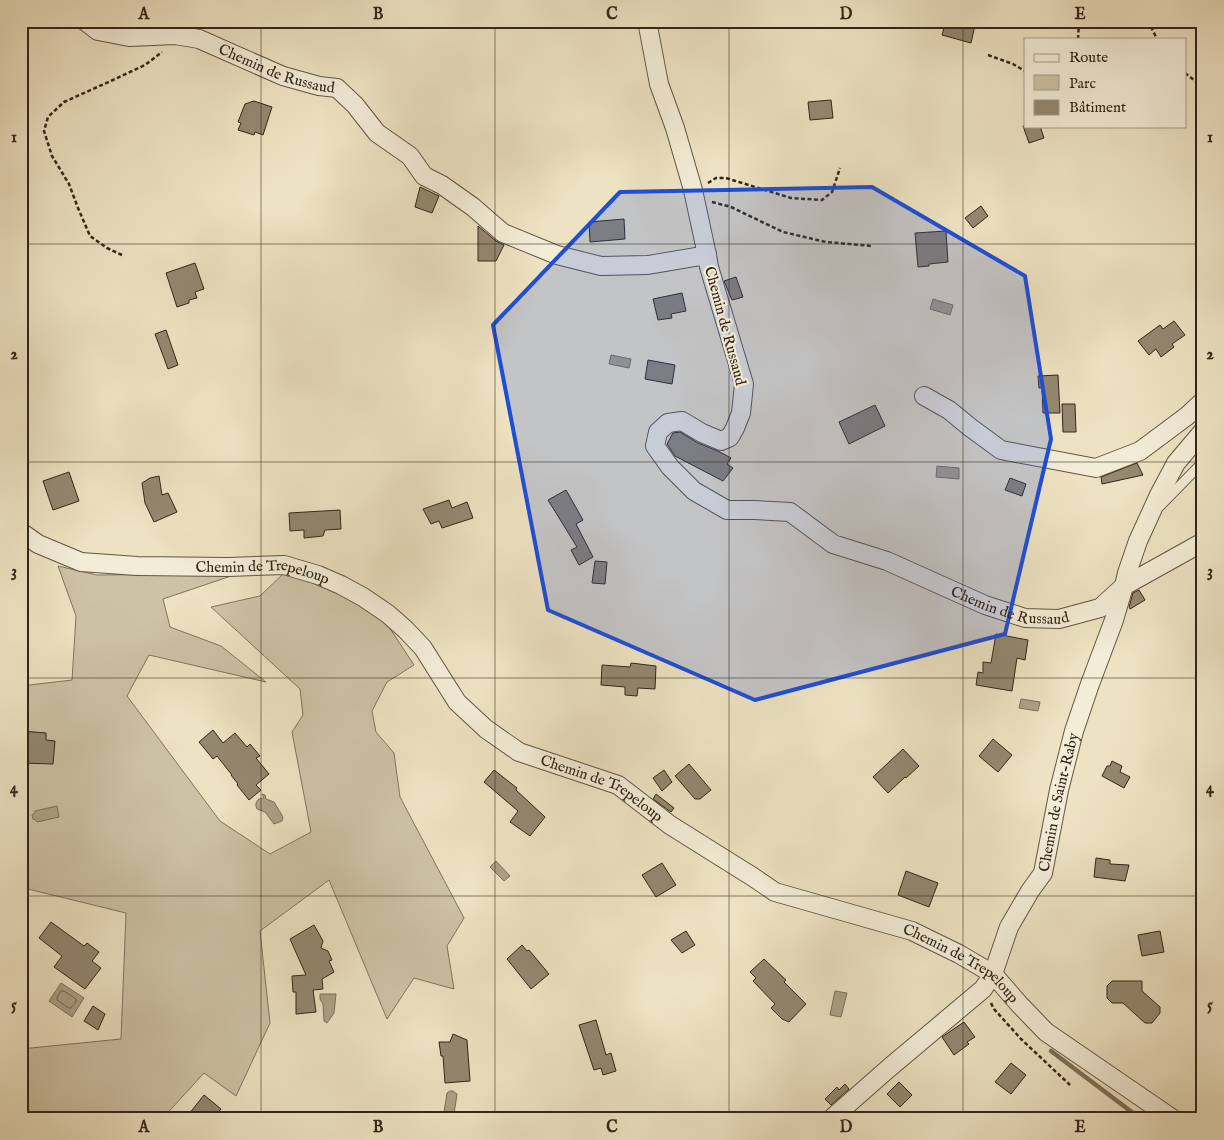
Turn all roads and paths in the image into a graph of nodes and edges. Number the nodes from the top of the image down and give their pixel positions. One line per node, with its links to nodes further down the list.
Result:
1 (85, 21): 5 (street, Chemin de Russaud)
2 (647, 21): 13 (street)
3 (1079, 21): 6 (path)
4 (1148, 21): 7 (path)
5 (184, 37): 15 (street, Chemin de Russaud); 16 (path)
6 (1078, 38)
7 (1156, 38)
8 (988, 55): 9 (path)
9 (1024, 71)
10 (1186, 74): 11 (path)
11 (1203, 87)
12 (840, 168): 13 (path)
13 (695, 199): 14 (path); 15 (street)
14 (872, 246)
15 (707, 255): 24 (street, Chemin de Russaud)
16 (122, 256)
17 (924, 396): 18 (street)
18 (1203, 401)
19 (1203, 431): 21 (street, Chemin de Saint-Raby)
20 (1203, 462): 21 (lane)
21 (1148, 519): 24 (street, Chemin de Saint-Raby)
22 (21, 532): 25 (street, Chemin de Trepeloup)
23 (1203, 542): 24 (street, Chemin de Russaud)
24 (1124, 586): 25 (street, Chemin de Saint-Raby)
25 (993, 974): 26 (street, Chemin de Saint-Raby); 29 (street, Chemin de Trepeloup)
26 (983, 989): 27 (path); 28 (street, Chemin de Saint-Raby)
27 (1070, 1086)
28 (831, 1119)
29 (1173, 1119)

